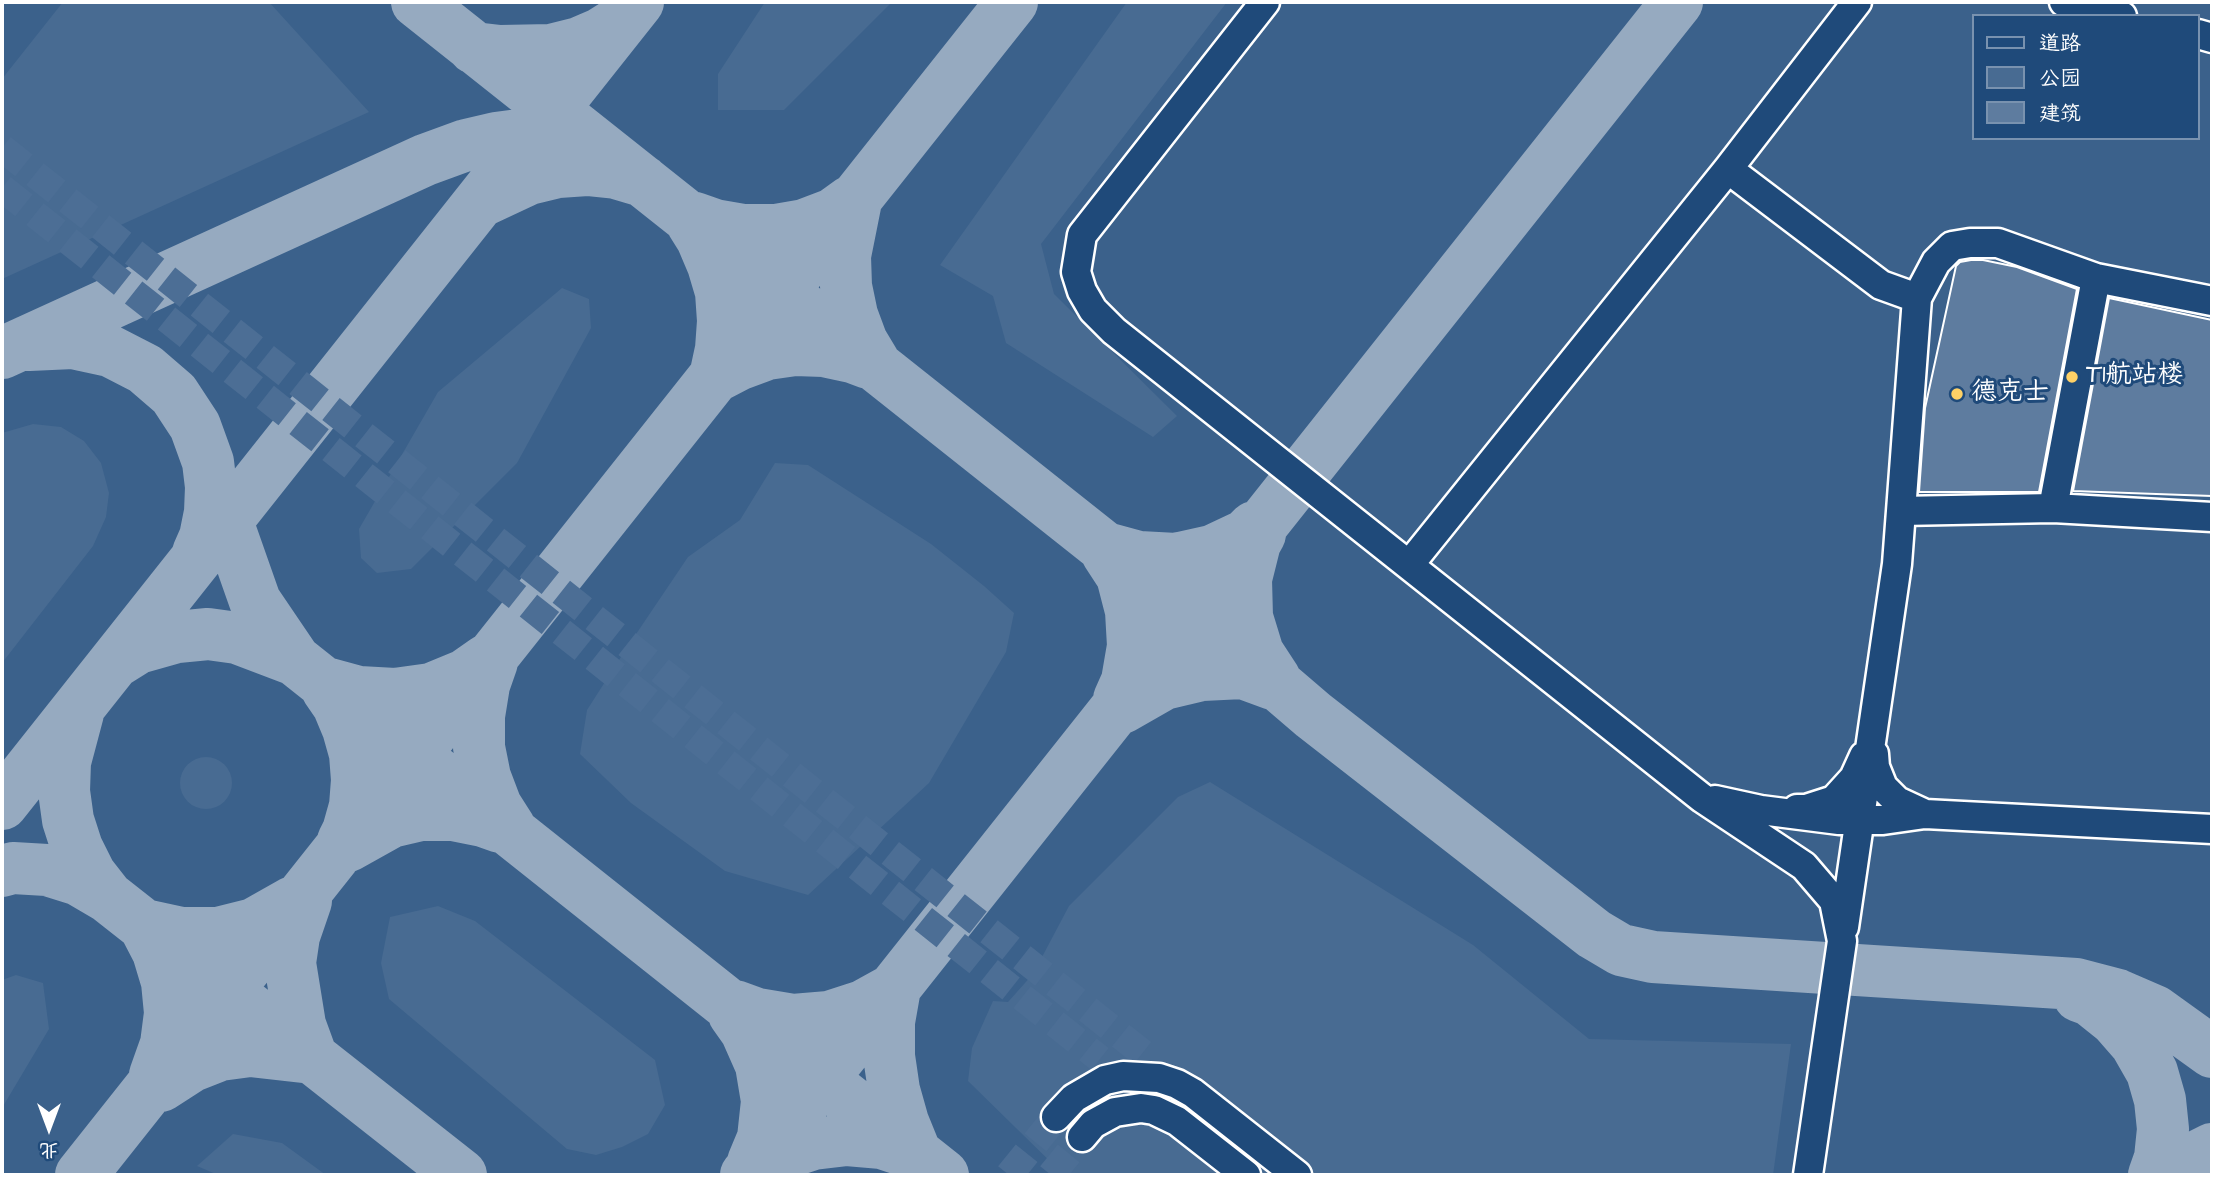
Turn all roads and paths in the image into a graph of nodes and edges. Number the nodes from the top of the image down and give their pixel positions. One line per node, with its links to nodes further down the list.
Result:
1 (1265, 2): 12 (lane)
2 (1857, 2): 5 (lane)
3 (2064, 2): 4 (lane)
4 (2114, 14)
5 (1728, 169): 7 (lane); 12 (lane)
6 (2096, 278): 7 (lane); 8 (lane); 9 (lane)
7 (1917, 298): 10 (lane)
8 (2212, 301)
9 (2053, 508): 10 (lane); 11 (lane)
10 (1901, 511): 13 (lane)
11 (2212, 517)
12 (1409, 565): 14 (lane)
13 (1872, 737): 15 (lane); 16 (lane); 17 (lane)
14 (1702, 798): 15 (lane); 20 (lane)
15 (1761, 810): 17 (lane)
16 (1925, 814): 17 (lane); 18 (lane); 19 (lane)
17 (1860, 820): 19 (lane)
18 (2212, 829)
19 (1852, 871): 20 (lane)
20 (1842, 941): 25 (lane)
21 (1056, 1116): 24 (lane)
22 (1082, 1137): 23 (lane)
23 (1246, 1175)
24 (1297, 1175)
25 (1808, 1175)

